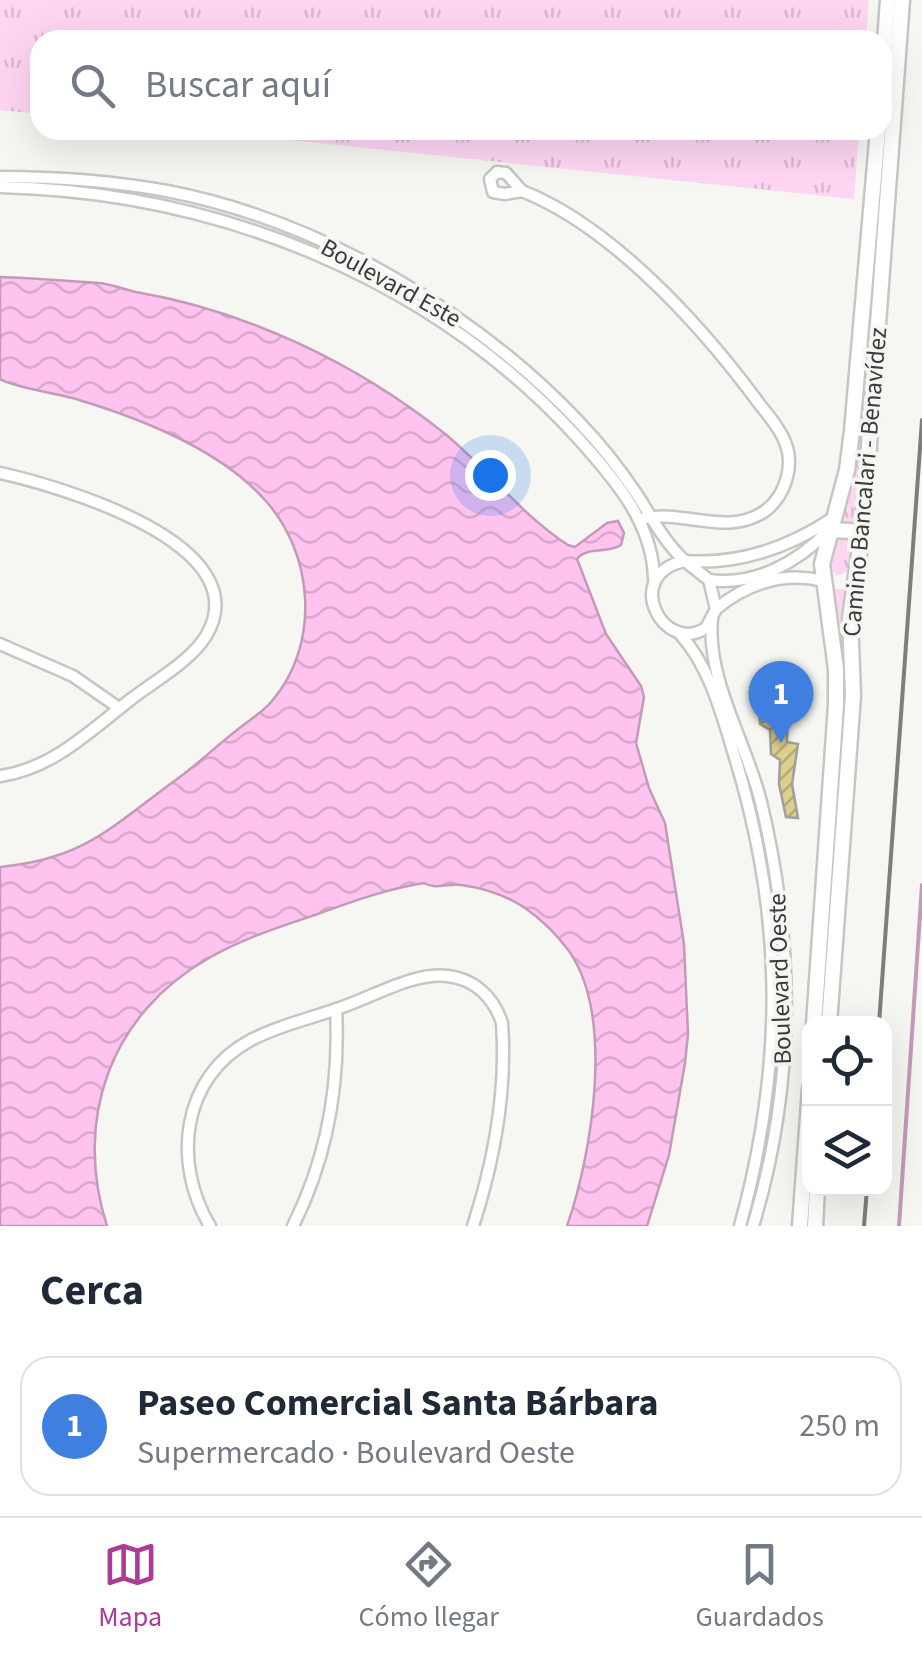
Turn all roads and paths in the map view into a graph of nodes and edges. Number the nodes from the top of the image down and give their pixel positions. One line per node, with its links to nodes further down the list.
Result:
1 (888, 0): 3 (main road)
2 (902, 0): 4 (main road, Camino Bancalari - Benavídez)
3 (886, 30)
4 (892, 129)
5 (877, 140): 17 (main road, Camino Bancalari - Benavídez)
6 (891, 140): 18 (main road, Camino Bancalari - Benavídez)
7 (0, 177): 8 (street, Boulevard Este)
8 (81, 186): 9 (street, Boulevard Este); 11 (street, Boulevard Este)
9 (0, 187)
10 (522, 191): 16 (street)
11 (246, 220): 12 (street, Boulevard Este); 13 (street, Boulevard Este)
12 (403, 284): 13 (street); 14 (street, Boulevard Este)
13 (397, 296): 14 (street, Boulevard Este)
14 (537, 388): 16 (street, Boulevard Este)
15 (0, 473): 29 (street)
16 (645, 518): 19 (street, Boulevard Este); 21 (street, Boulevard Este)
17 (831, 524): 18 (main road); 19 (street); 22 (street); 23 (main road, Camino Bancalari - Benavídez)
18 (860, 542): 20 (main road, Camino Bancalari - Benavídez)
19 (685, 561): 21 (street); 22 (street)
20 (858, 574): 23 (main road); 35 (main road, Camino Bancalari - Benavídez)
21 (654, 580): 25 (street)
22 (709, 580): 24 (street)
23 (823, 581): 24 (street); 34 (main road, Camino Bancalari - Benavídez)
24 (714, 614): 25 (street); 27 (street, Boulevard Oeste)
25 (680, 634): 28 (street, Boulevard Oeste)
26 (0, 644): 29 (street)
27 (712, 655): 28 (street); 31 (street, Boulevard Oeste)
28 (698, 657): 31 (street, Boulevard Oeste)
29 (119, 708): 30 (street)
30 (0, 776)
31 (759, 822): 32 (street, Boulevard Oeste)
32 (780, 981): 37 (street, Boulevard Oeste); 38 (street, Boulevard Oeste)
33 (336, 1009): 40 (street); 41 (street); 42 (street)
34 (815, 1016)
35 (830, 1016)
36 (809, 1106): 45 (main road)
37 (758, 1156): 38 (street); 43 (street, Boulevard Oeste)
38 (770, 1158): 44 (street, Boulevard Oeste)
39 (817, 1196): 46 (main road)
40 (210, 1226)
41 (293, 1226)
42 (472, 1226)
43 (740, 1226)
44 (753, 1226)
45 (800, 1226)
46 (817, 1226)

